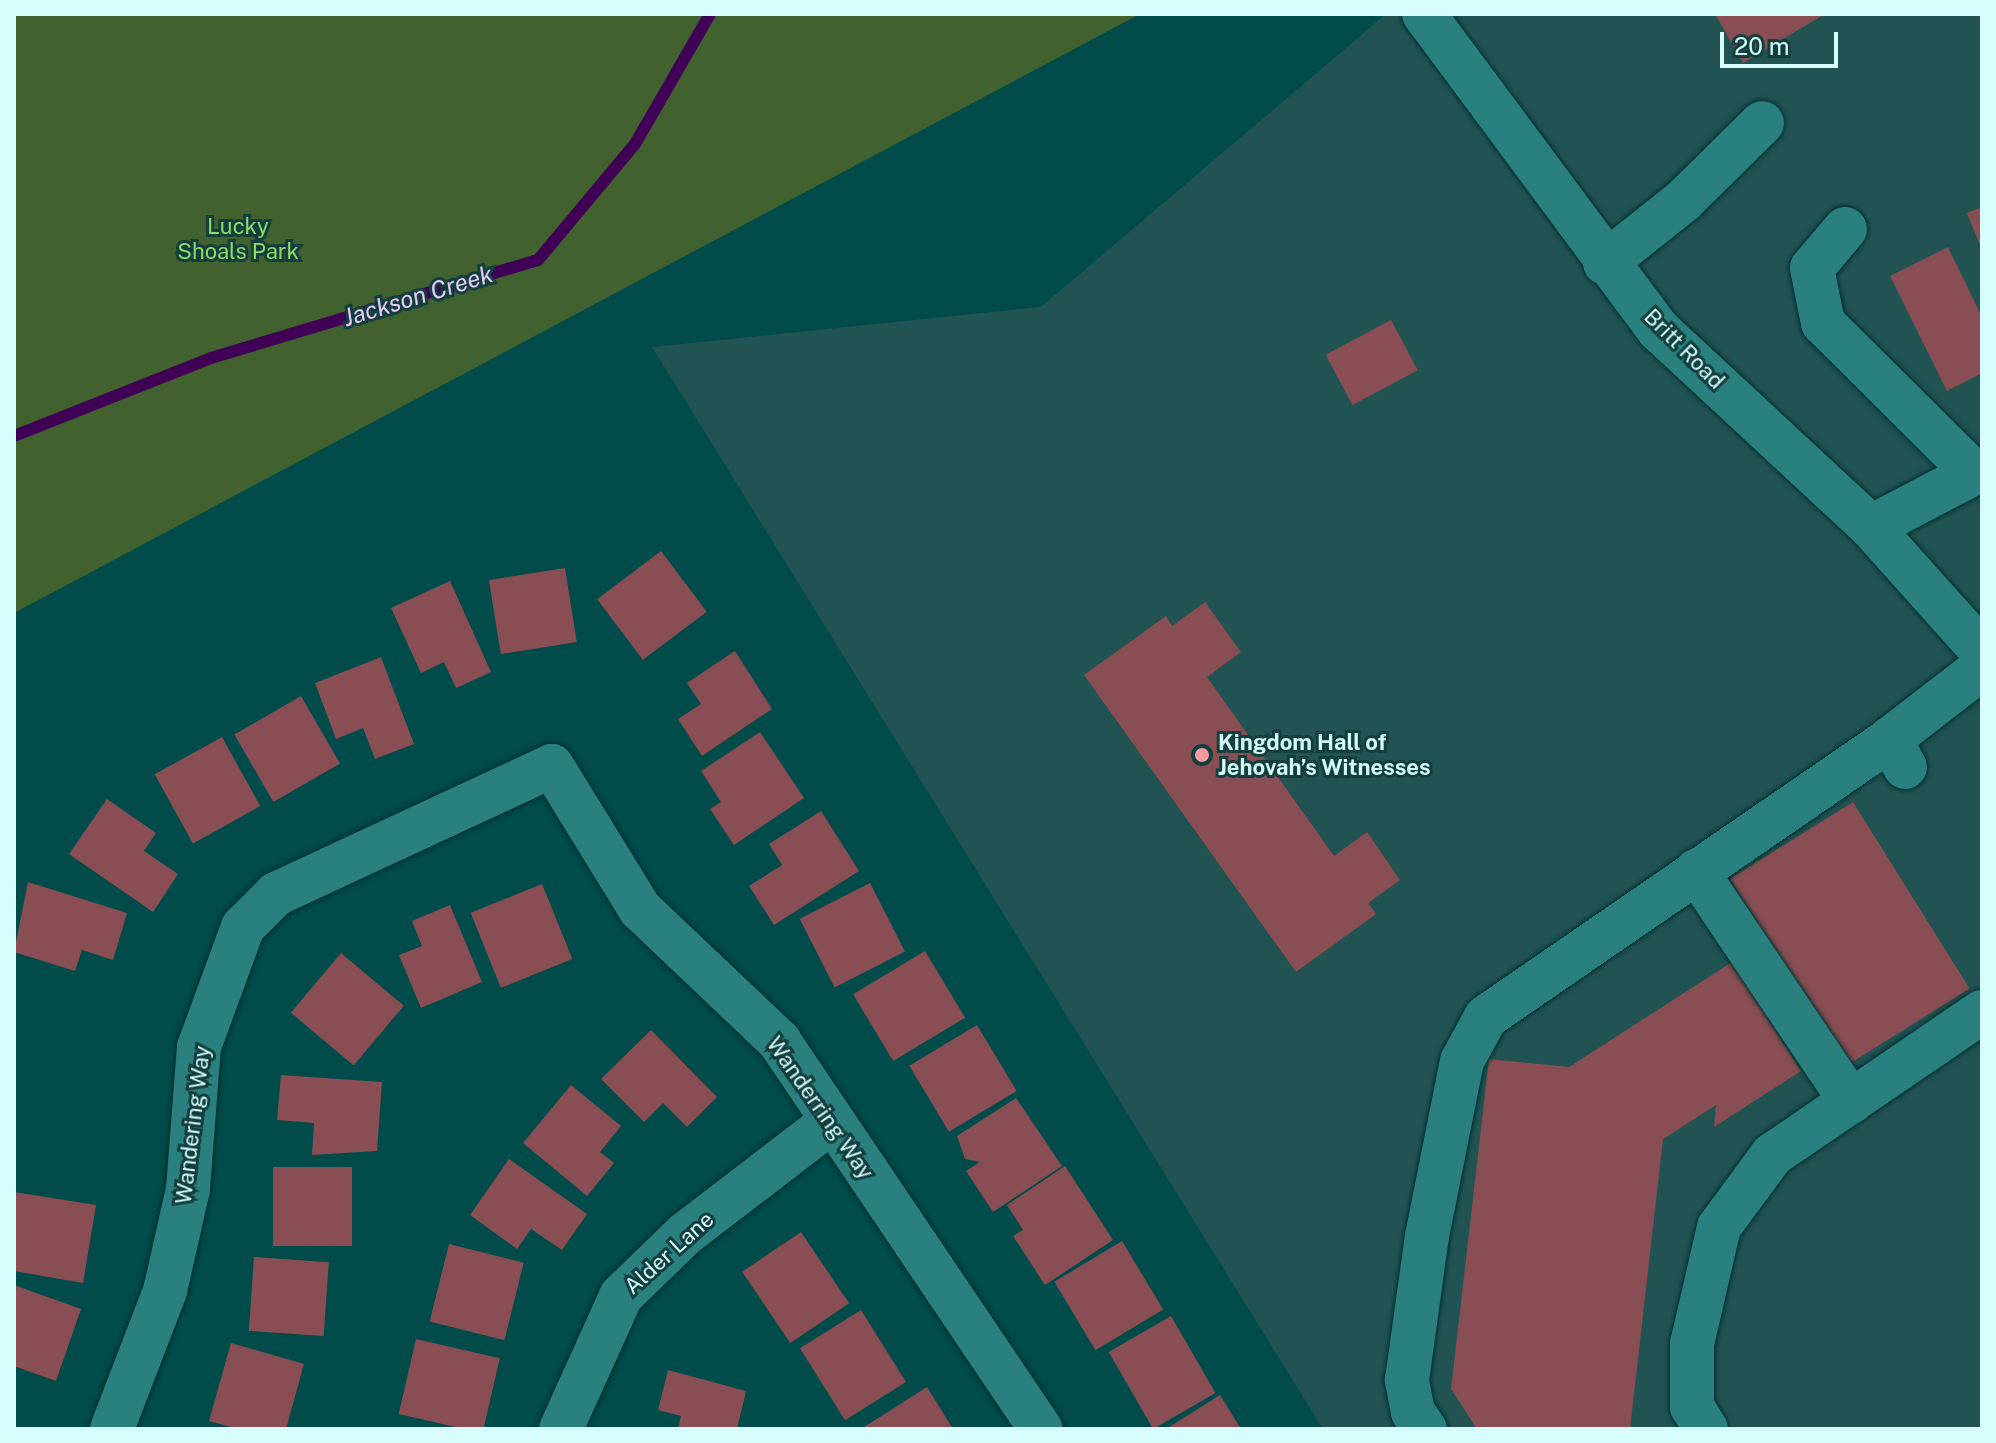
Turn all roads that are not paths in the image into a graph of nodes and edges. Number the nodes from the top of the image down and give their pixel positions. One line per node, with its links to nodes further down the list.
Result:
1 (1424, 14): 4 (street, Britt Road)
2 (1762, 123): 4 (street)
3 (1845, 229): 5 (street)
4 (1605, 263): 6 (street, Britt Road)
5 (1978, 471): 6 (street)
6 (1871, 527): 7 (street, Britt Road)
7 (1982, 651)
8 (1982, 668): 10 (street)
9 (552, 766): 13 (street, Wanderring Way); 14 (street, Wandering Way)
10 (1696, 871): 12 (street); 17 (street)
11 (1982, 1012): 12 (street)
12 (1851, 1102): 18 (street)
13 (832, 1121): 15 (street, Alder Lane); 16 (street, Wanderring Way)
14 (112, 1429)
15 (561, 1429)
16 (1041, 1429)
17 (1425, 1429)
18 (1706, 1429)

